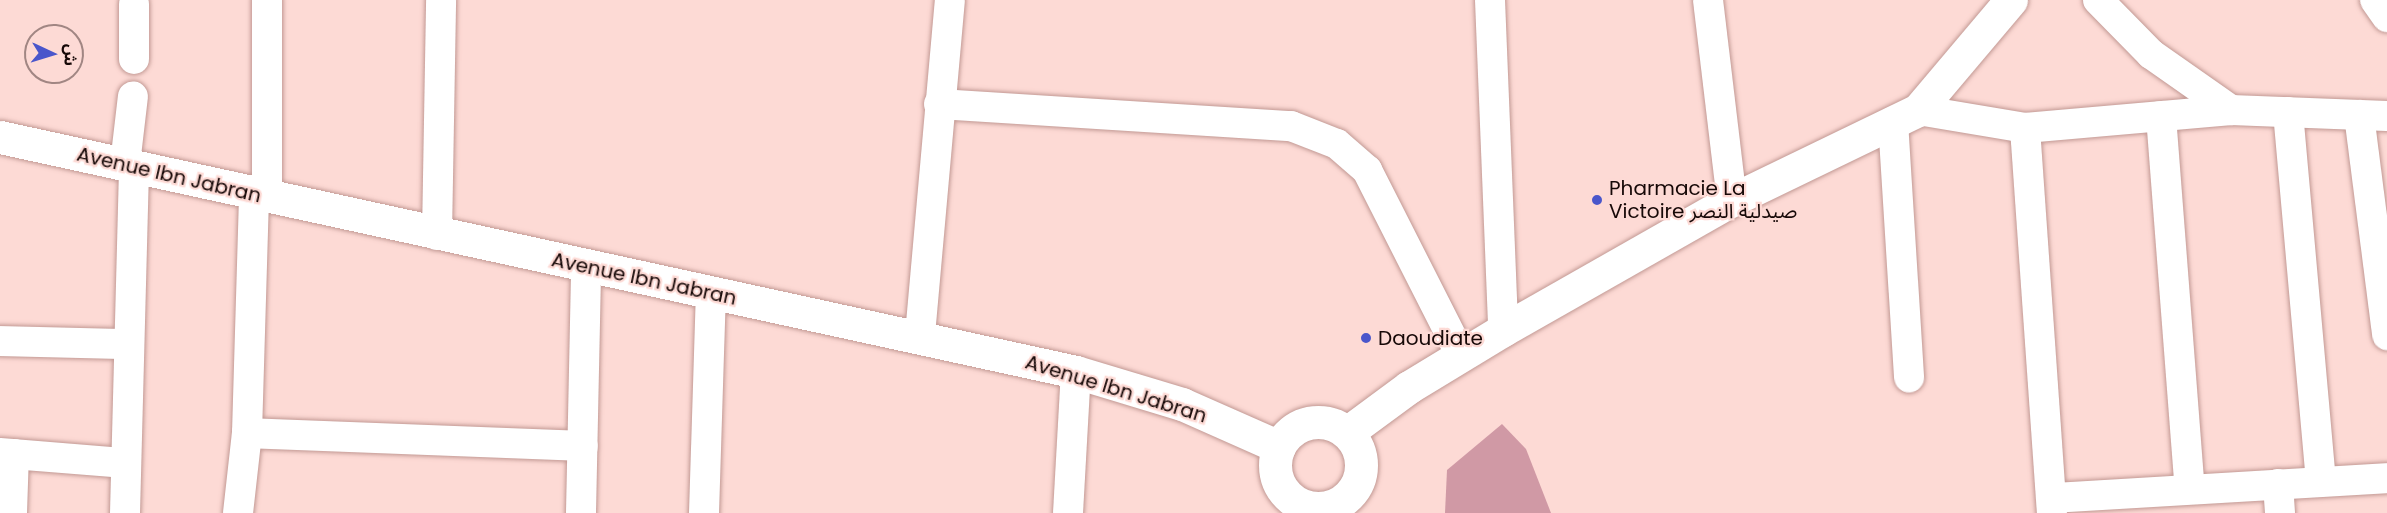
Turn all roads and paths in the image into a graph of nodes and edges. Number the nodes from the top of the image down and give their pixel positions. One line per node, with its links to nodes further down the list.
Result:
1 (267, 0): 22 (street)
2 (441, 0): 24 (street)
3 (950, 0): 13 (street)
4 (1490, 0): 27 (street)
5 (1708, 0): 23 (street)
6 (2011, 0): 17 (street)
7 (2098, 0): 14 (street)
8 (2375, 0): 10 (street)
9 (134, 4): 11 (street)
10 (2387, 17)
11 (134, 59)
12 (133, 96): 21 (street)
13 (939, 104): 28 (street); 32 (street)
14 (2231, 110): 15 (street); 18 (street)
15 (2288, 112): 16 (street); 42 (street)
16 (2373, 115): 29 (street)
17 (1905, 116): 19 (street); 23 (street); 34 (street)
18 (2161, 116): 19 (street); 43 (street)
19 (2025, 128): 45 (street)
20 (0, 138): 21 (street, Avenue Ibn Jabran)
21 (129, 165): 22 (street, Avenue Ibn Jabran); 31 (street)
22 (260, 196): 24 (street, Avenue Ibn Jabran); 36 (street)
23 (1732, 200): 27 (street)
24 (437, 235): 25 (street, Avenue Ibn Jabran)
25 (586, 266): 26 (street, Avenue Ibn Jabran); 37 (street)
26 (711, 295): 28 (street, Avenue Ibn Jabran); 51 (street)
27 (1503, 330): 32 (street)
28 (920, 335): 33 (street, Avenue Ibn Jabran)
29 (2387, 335)
30 (0, 341): 31 (street)
31 (127, 344): 40 (street)
32 (1461, 355): 35 (street)
33 (1076, 372): 38 (street, Avenue Ibn Jabran); 52 (street)
34 (1909, 377)
35 (1348, 432): 38 (street); 46 (street)
36 (247, 433): 37 (street); 49 (street)
37 (583, 446): 50 (street)
38 (1279, 447): 46 (street)
39 (7, 454): 40 (street); 47 (street)
40 (123, 463): 48 (street)
41 (2387, 478): 42 (street)
42 (2321, 482): 44 (street)
43 (2190, 489): 44 (street); 45 (street)
44 (2279, 499)
45 (2052, 505)
46 (1319, 511)
47 (12, 513)
48 (125, 513)
49 (238, 513)
50 (581, 513)
51 (704, 513)
52 (1068, 513)

